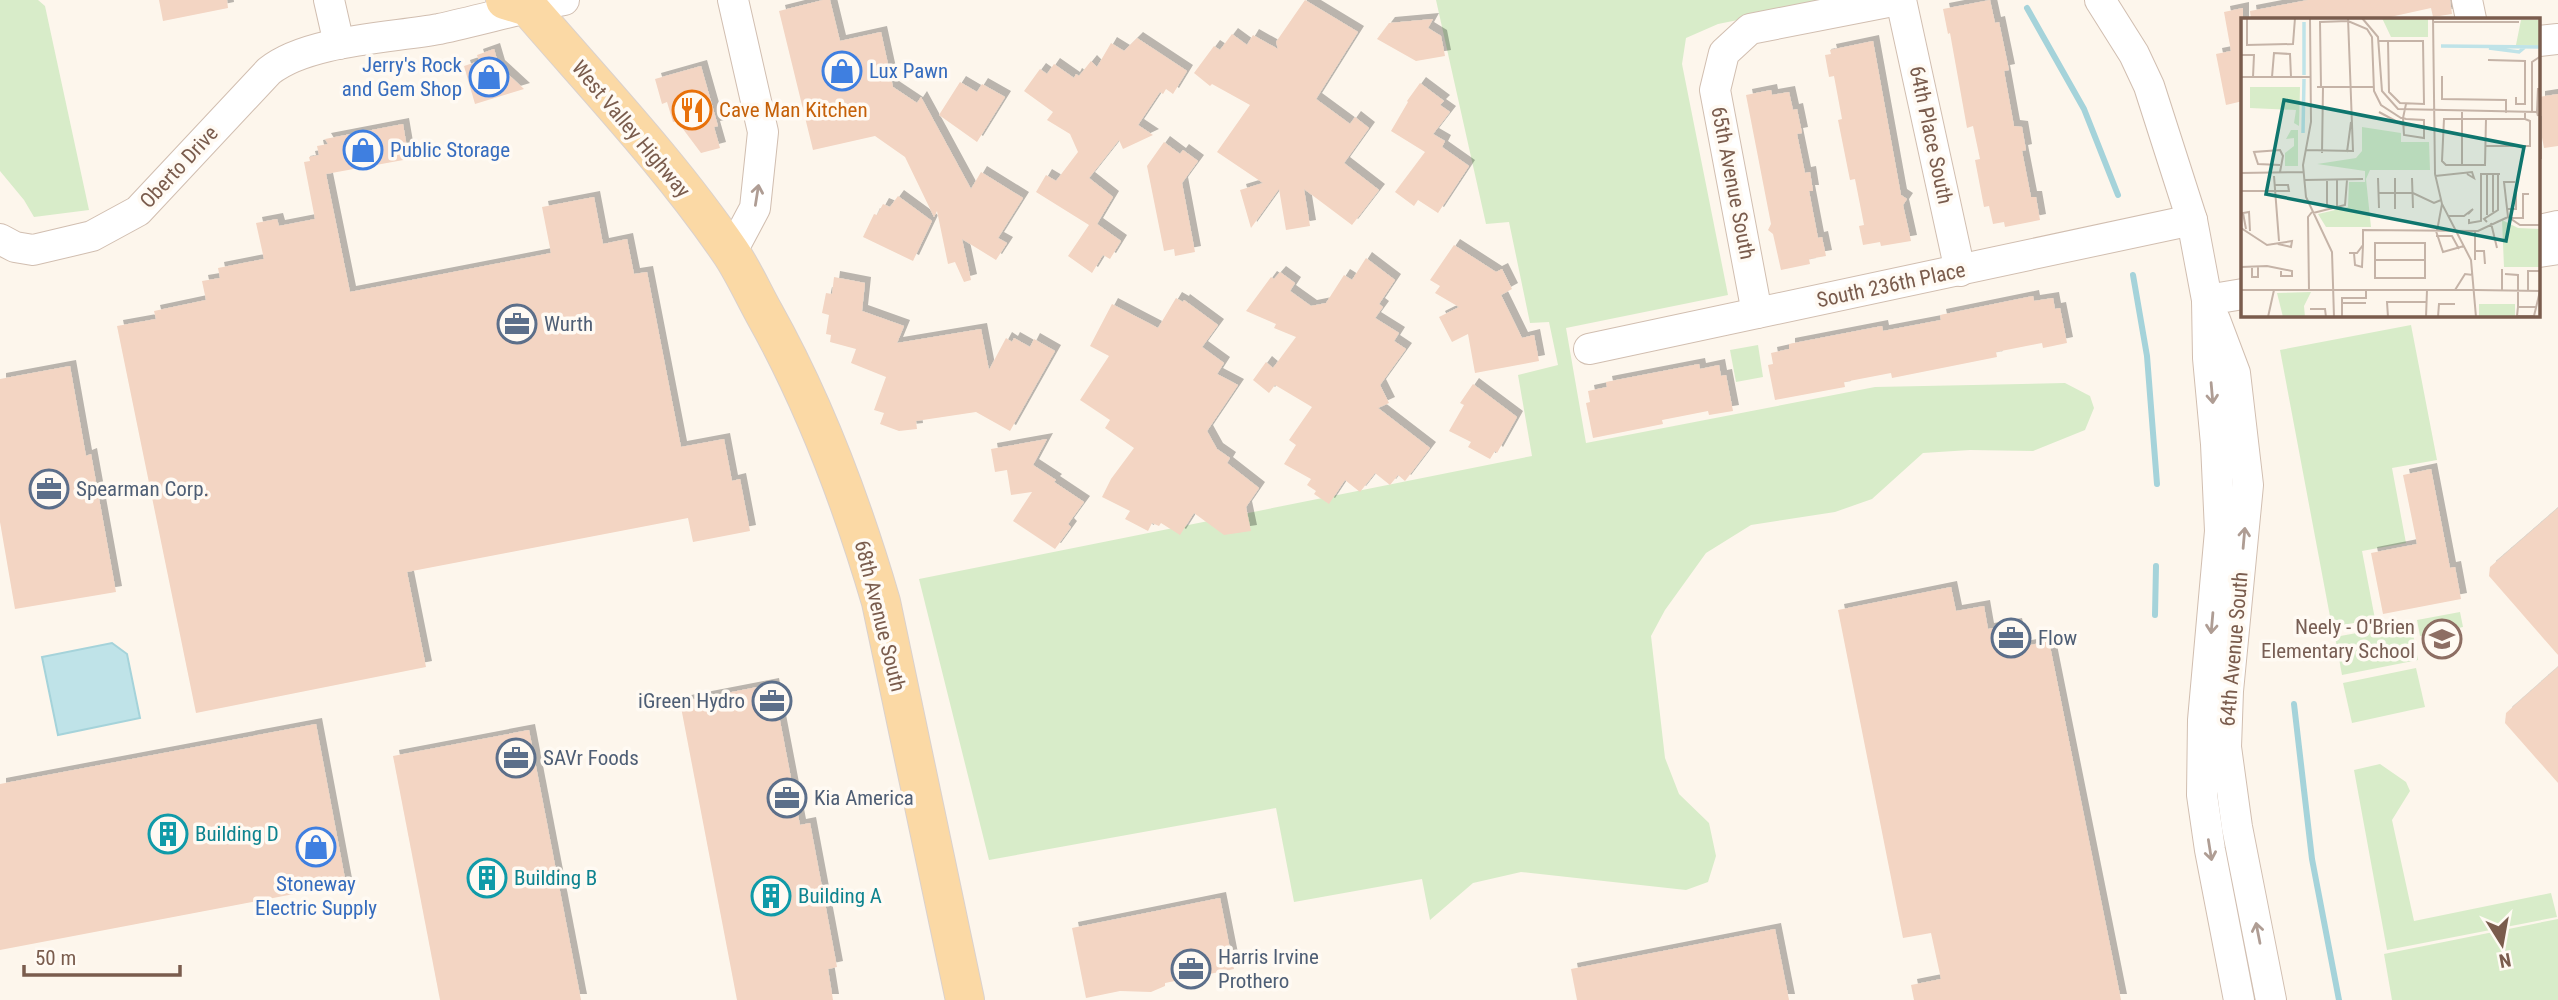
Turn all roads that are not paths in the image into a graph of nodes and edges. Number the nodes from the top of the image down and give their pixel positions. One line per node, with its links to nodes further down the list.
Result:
1 (329, 0): 10 (street)
2 (733, 0): 17 (street, one-way to 2)
3 (1900, 0): 18 (street, 64th Place South); 21 (street, 65th Avenue South)
4 (2100, 0): 11 (street, 64th Avenue South)
5 (2467, 0): 7 (street)
6 (531, 2): 10 (street, Oberto Drive); 17 (main road, West Valley Highway)
7 (2471, 18)
8 (2558, 38): 9 (street)
9 (2540, 41)
10 (339, 44): 14 (street, Oberto Drive)
11 (2192, 220): 18 (street, South 236th Place); 20 (street, 64th Avenue South)
12 (2558, 226): 13 (street)
13 (2540, 230)
14 (0, 239)
15 (2558, 248): 16 (street)
16 (2540, 252)
17 (731, 253): 23 (main road, 68th Avenue South)
18 (1960, 271): 21 (street, South 236th Place)
19 (2241, 294): 20 (street)
20 (2207, 300): 24 (street, 64th Avenue South, one-way to 24); 25 (street, 64th Avenue South, one-way to 20)
21 (1758, 313): 22 (street, South 236th Place)
22 (1589, 349)
23 (965, 1000)
24 (2239, 1000)
25 (2271, 1000)

